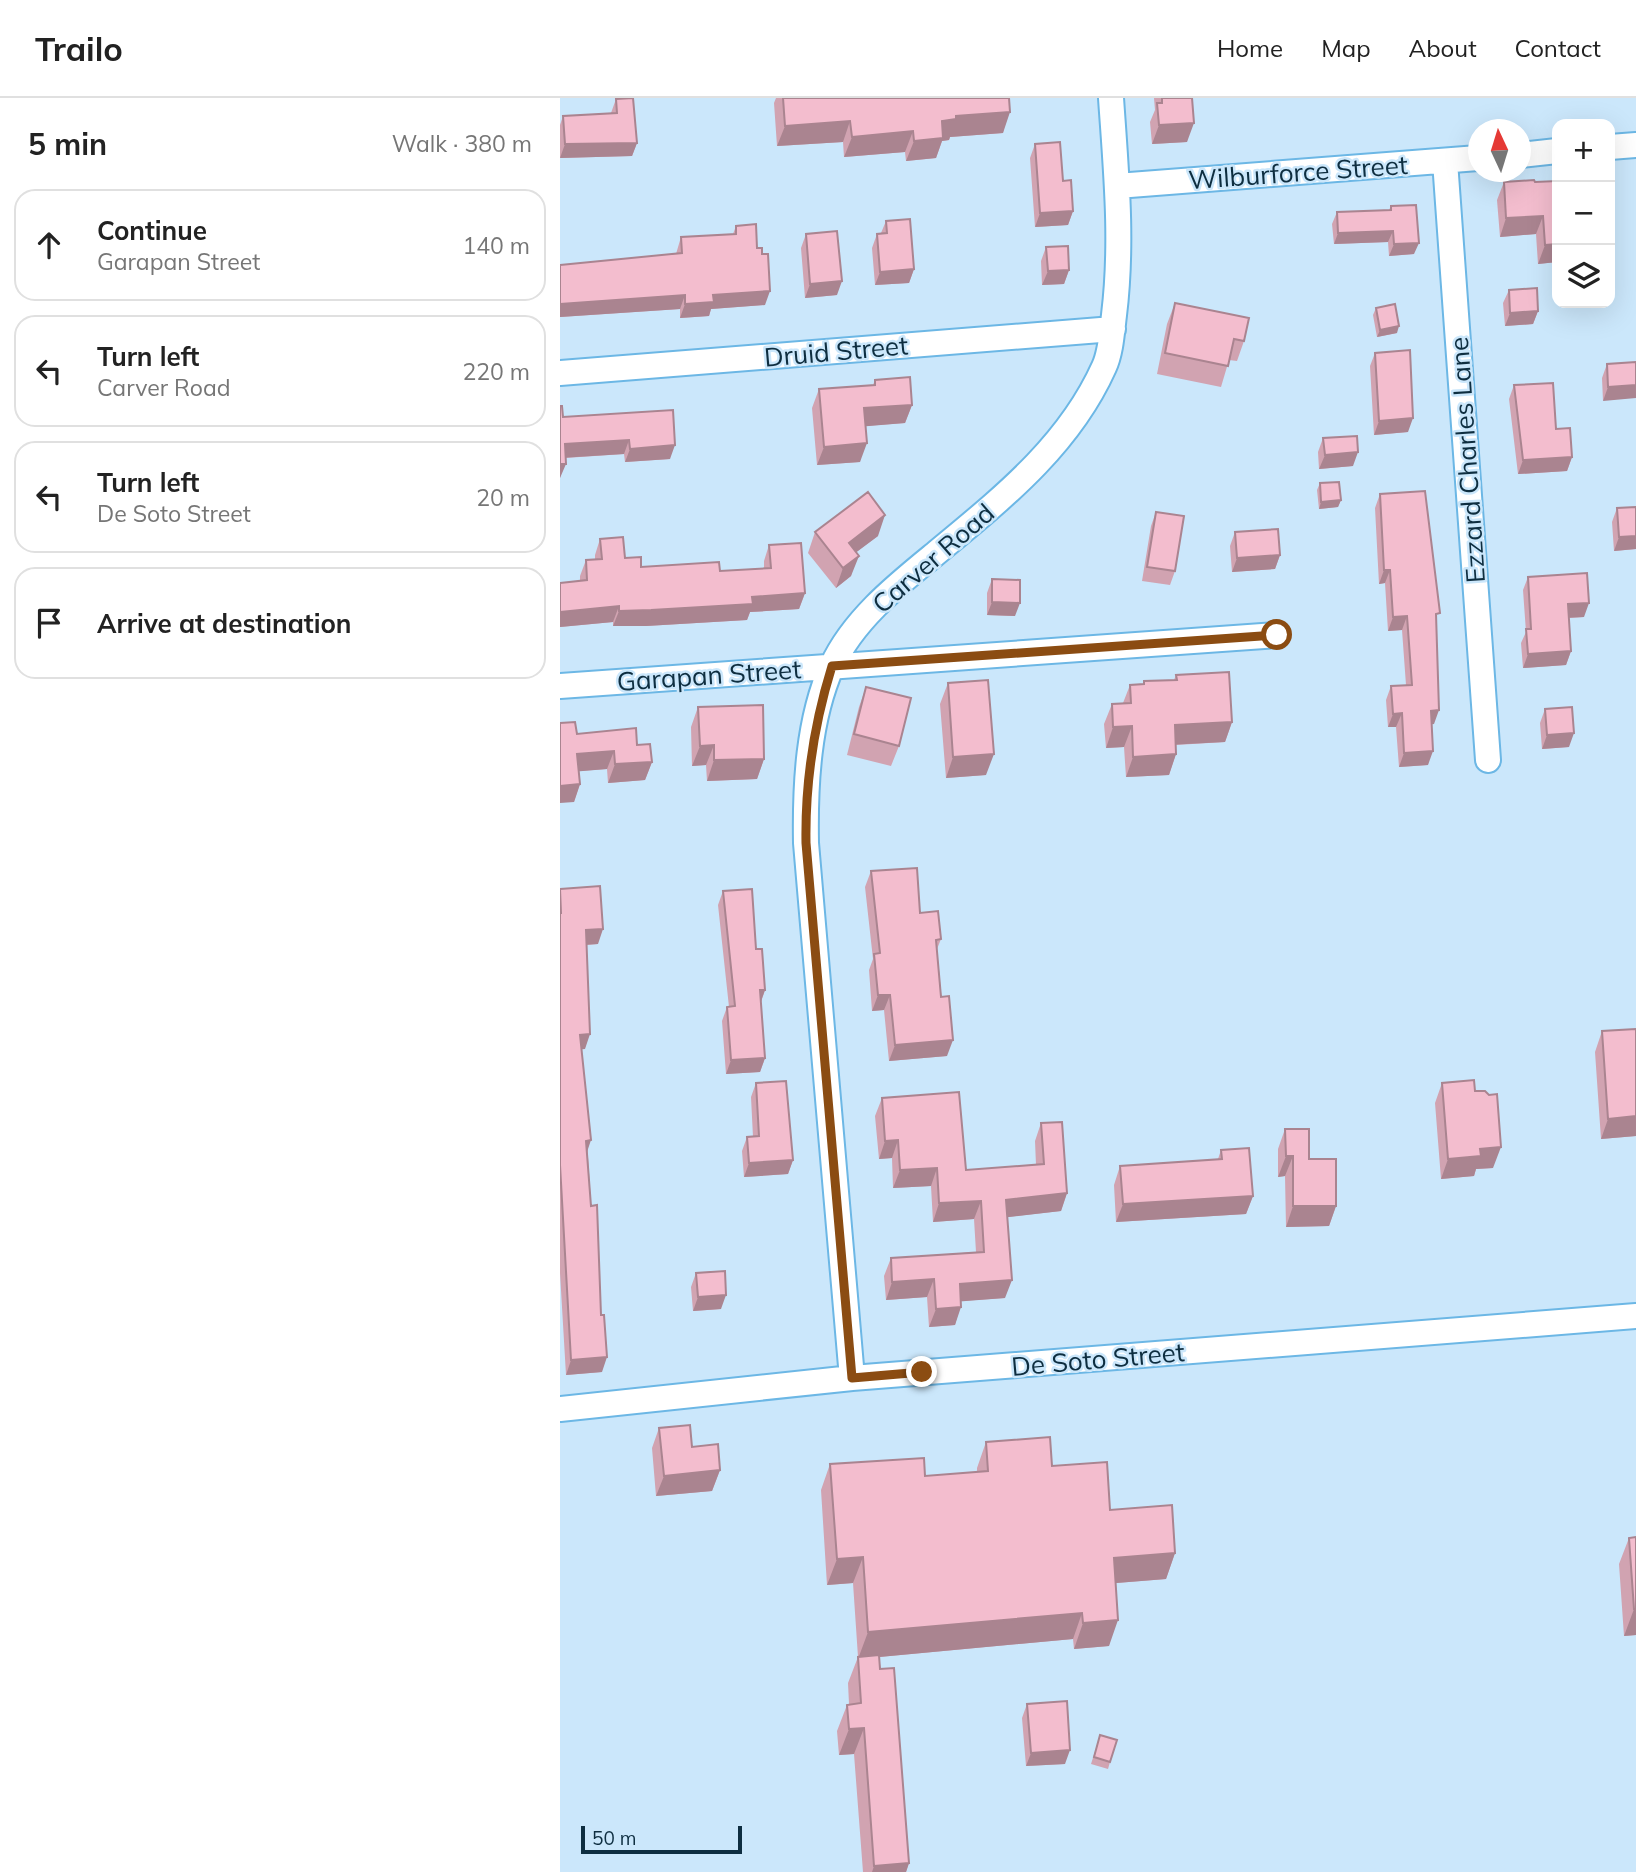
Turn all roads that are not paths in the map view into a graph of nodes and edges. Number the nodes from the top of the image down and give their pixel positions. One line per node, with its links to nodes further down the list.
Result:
1 (1111, 98): 8 (street, Carver Road)
2 (1636, 145): 3 (street)
3 (1615, 147)
4 (1552, 152): 5 (street)
5 (1531, 154)
6 (1468, 159): 7 (street, Wilburforce Street)
7 (1445, 161): 8 (street, Wilburforce Street); 14 (street, Ezzard Charles Lane)
8 (1116, 186): 9 (street, Carver Road)
9 (1113, 329): 10 (street, Druid Street); 12 (street, Carver Road)
10 (560, 373)
11 (1277, 635): 12 (street, Garapan Street)
12 (832, 666): 13 (street, Garapan Street); 16 (street, Carver Road)
13 (560, 686)
14 (1489, 760)
15 (1636, 1316): 16 (street, De Soto Street)
16 (852, 1378): 17 (street, De Soto Street)
17 (560, 1409)

